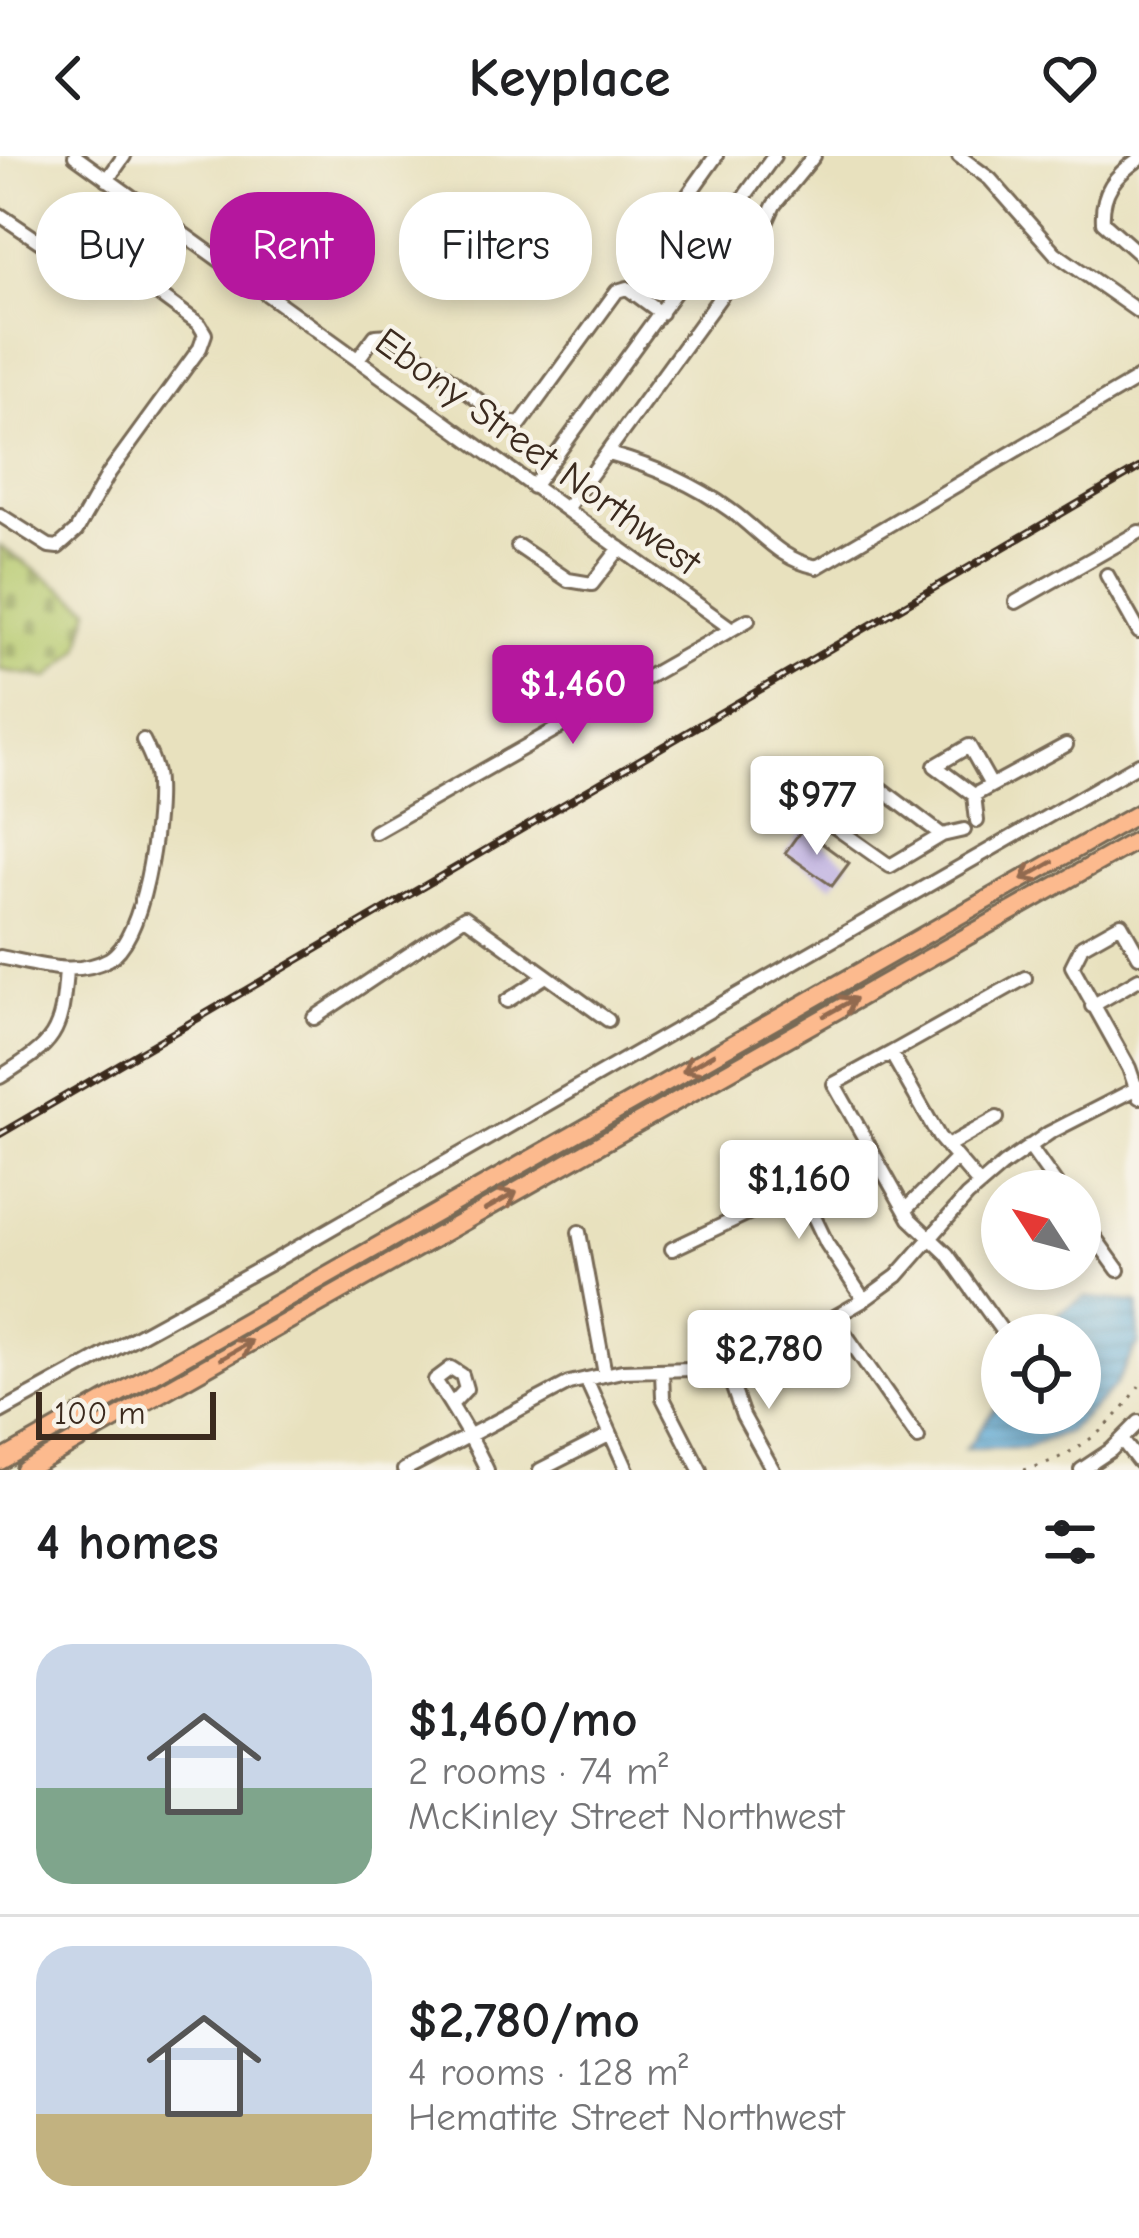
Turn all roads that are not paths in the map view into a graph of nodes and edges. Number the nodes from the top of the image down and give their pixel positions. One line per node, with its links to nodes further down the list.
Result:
1 (75, 156): 8 (street, Ebony Street Northwest)
2 (124, 156): 8 (street)
3 (716, 156): 9 (street)
4 (774, 156): 10 (street)
5 (814, 156): 18 (street)
6 (959, 156): 14 (street)
7 (1139, 159): 12 (street)
8 (107, 180): 16 (street, Ebony Street Northwest)
9 (690, 192)
10 (748, 192)
11 (0, 215): 21 (street)
12 (1139, 254)
13 (670, 300): 15 (street)
14 (1139, 312)
15 (661, 313): 16 (street); 19 (street)
16 (358, 359): 19 (street, Ebony Street Northwest)
17 (1139, 378): 18 (street)
18 (609, 454): 20 (street)
19 (533, 487): 20 (street, Ebony Street Northwest)
20 (566, 509): 24 (street, Ebony Street Northwest)
21 (0, 515)
22 (1139, 532): 26 (street)
23 (518, 546): 24 (street)
24 (620, 548): 28 (street, Ebony Street Northwest)
25 (1107, 575): 29 (street)
26 (1016, 602)
27 (748, 620): 28 (street)
28 (732, 629): 40 (street)
29 (1139, 632)
30 (143, 740): 45 (street)
31 (1066, 745): 34 (street)
32 (1139, 764): 79 (street)
33 (873, 784): 41 (street)
34 (991, 785): 35 (street); 35 (street)
35 (974, 794): 38 (street)
36 (1139, 813): 80 (highway, one-way to 80)
37 (818, 815): 41 (street)
38 (977, 821)
39 (964, 830): 41 (street)
40 (374, 832)
41 (941, 835)
42 (1139, 839): 77 (highway, one-way to 42)
43 (1139, 956): 50 (street)
44 (0, 957): 45 (street)
45 (71, 970): 54 (street)
46 (546, 976): 49 (street); 51 (street); 52 (street)
47 (1025, 978): 53 (street)
48 (1139, 979): 50 (street)
49 (507, 1000)
50 (1092, 1006): 55 (street)
51 (314, 1018)
52 (608, 1020)
53 (891, 1053): 57 (street); 64 (street)
54 (0, 1077)
55 (1138, 1091): 58 (street)
56 (997, 1118): 57 (street)
57 (947, 1146): 60 (street)
58 (1029, 1146): 61 (street); 62 (street)
59 (785, 1156): 63 (street)
60 (957, 1158): 62 (street); 64 (street)
61 (1046, 1170)
62 (980, 1185): 66 (street)
63 (799, 1189): 68 (street); 70 (street)
64 (905, 1210): 66 (street)
65 (579, 1232): 75 (street)
66 (930, 1238): 70 (street); 71 (street)
67 (1101, 1246): 69 (street)
68 (672, 1249)
69 (1118, 1270)
70 (864, 1300): 72 (street)
71 (990, 1314)
72 (834, 1318): 73 (street); 84 (street)
73 (725, 1368): 74 (street); 97 (street)
74 (662, 1372): 75 (street); 96 (street)
75 (605, 1374): 76 (street)
76 (586, 1379): 82 (street); 83 (street)
77 (148, 1400): 90 (highway); 91 (highway)
78 (451, 1405): 82 (street)
79 (0, 1412)
80 (78, 1418): 86 (highway); 87 (highway)
81 (1139, 1423): 85 (street)
82 (469, 1433): 92 (street); 93 (street)
83 (609, 1436): 89 (street); 95 (street)
84 (918, 1438)
85 (1122, 1440): 88 (street); 98 (street)
86 (0, 1450)
87 (0, 1461)
88 (1139, 1462)
89 (556, 1466): 94 (street)
90 (25, 1470)
91 (44, 1470)
92 (404, 1470)
93 (487, 1470)
94 (540, 1470)
95 (627, 1470)
96 (700, 1470)
97 (773, 1470)
98 (1081, 1470)

